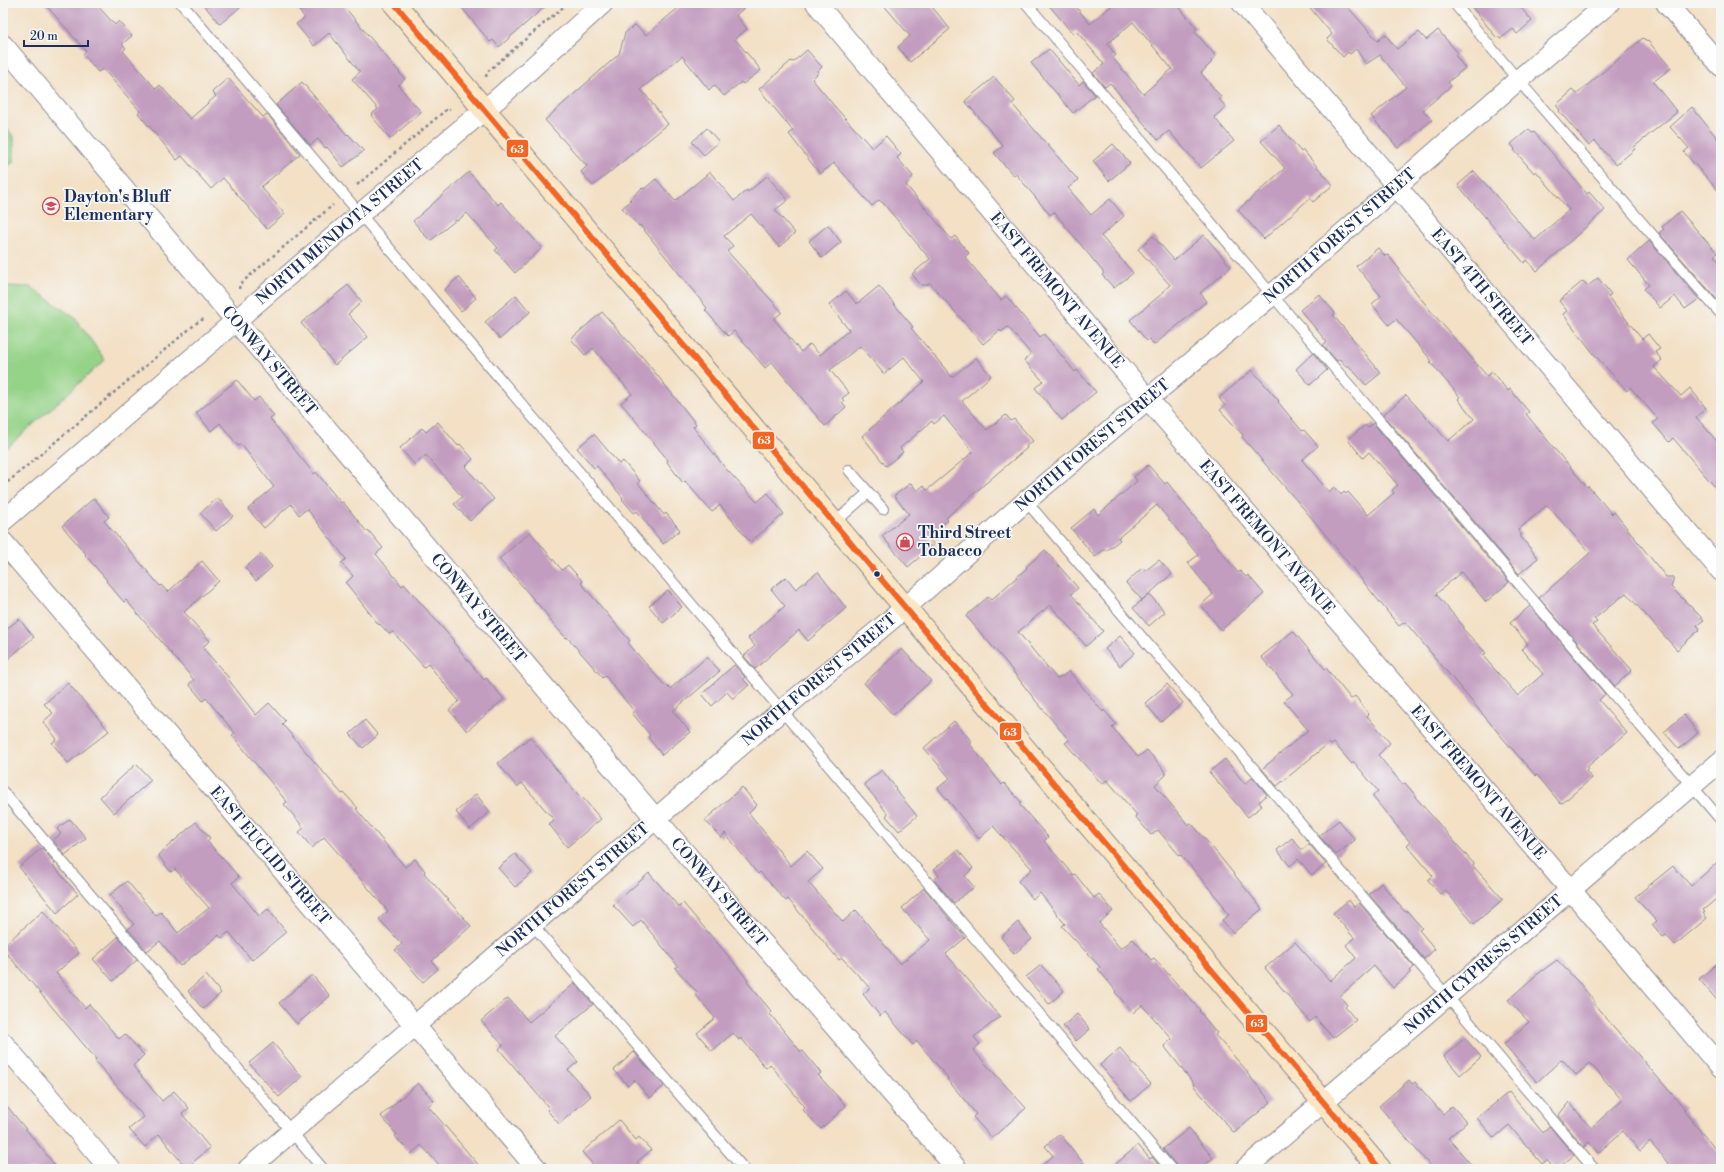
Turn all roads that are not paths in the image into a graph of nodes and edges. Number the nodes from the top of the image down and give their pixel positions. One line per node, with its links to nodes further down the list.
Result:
1 (182, 3): 15 (lane)
2 (394, 3): 13 (street)
3 (604, 3): 13 (street, NORTH MENDOTA STREET)
4 (816, 3): 19 (street, EAST FREMONT AVENUE)
5 (1026, 3): 16 (lane)
6 (1242, 3): 14 (street, EAST 4TH STREET)
7 (1454, 3): 12 (lane)
8 (1610, 3): 12 (street, NORTH FOREST STREET)
9 (1666, 3): 11 (street)
10 (3, 45): 18 (street, CONWAY STREET)
11 (1721, 66)
12 (1518, 80): 14 (street, NORTH FOREST STREET); 17 (lane)
13 (485, 110): 15 (street, NORTH MENDOTA STREET); 25 (street)
14 (1397, 187): 16 (street, NORTH FOREST STREET); 27 (street, EAST 4TH STREET)
15 (361, 213): 18 (street, NORTH MENDOTA STREET); 29 (lane)
16 (1272, 295): 19 (street, NORTH FOREST STREET); 31 (lane)
17 (1721, 314)
18 (237, 321): 24 (street, NORTH MENDOTA STREET); 33 (street, CONWAY STREET)
19 (1148, 399): 22 (street, NORTH FOREST STREET); 35 (street, EAST FREMONT AVENUE)
20 (848, 470): 21 (lane)
21 (868, 493): 23 (lane); 25 (lane)
22 (1026, 501): 28 (street, NORTH FOREST STREET); 37 (lane)
23 (882, 509)
24 (3, 521)
25 (834, 522): 28 (street)
26 (3, 542): 38 (street, EAST EUCLID STREET)
27 (1721, 571)
28 (905, 608): 29 (street, NORTH FOREST STREET); 41 (street)
29 (781, 711): 33 (street, NORTH FOREST STREET); 49 (lane)
30 (1721, 761): 31 (street, NORTH CYPRESS STREET)
31 (1692, 786): 34 (lane); 35 (street, NORTH CYPRESS STREET)
32 (3, 792): 42 (lane)
33 (656, 819): 36 (street, NORTH FOREST STREET); 48 (street, CONWAY STREET)
34 (1721, 820)
35 (1570, 889): 37 (street, NORTH CYPRESS STREET); 40 (street, EAST FREMONT AVENUE)
36 (532, 924): 38 (street, NORTH FOREST STREET); 47 (lane)
37 (1446, 996): 41 (street, NORTH CYPRESS STREET); 52 (lane)
38 (416, 1026): 42 (street, NORTH FOREST STREET); 46 (street, EAST EUCLID STREET)
39 (3, 1043): 43 (street)
40 (1721, 1068)
41 (1323, 1102): 50 (street, NORTH CYPRESS STREET); 51 (street)
42 (292, 1132): 44 (street, NORTH FOREST STREET); 45 (lane)
43 (110, 1169)
44 (248, 1169)
45 (323, 1169)
46 (537, 1169)
47 (744, 1169)
48 (956, 1169)
49 (1170, 1169)
50 (1245, 1169)
51 (1380, 1169)
52 (1594, 1169)

